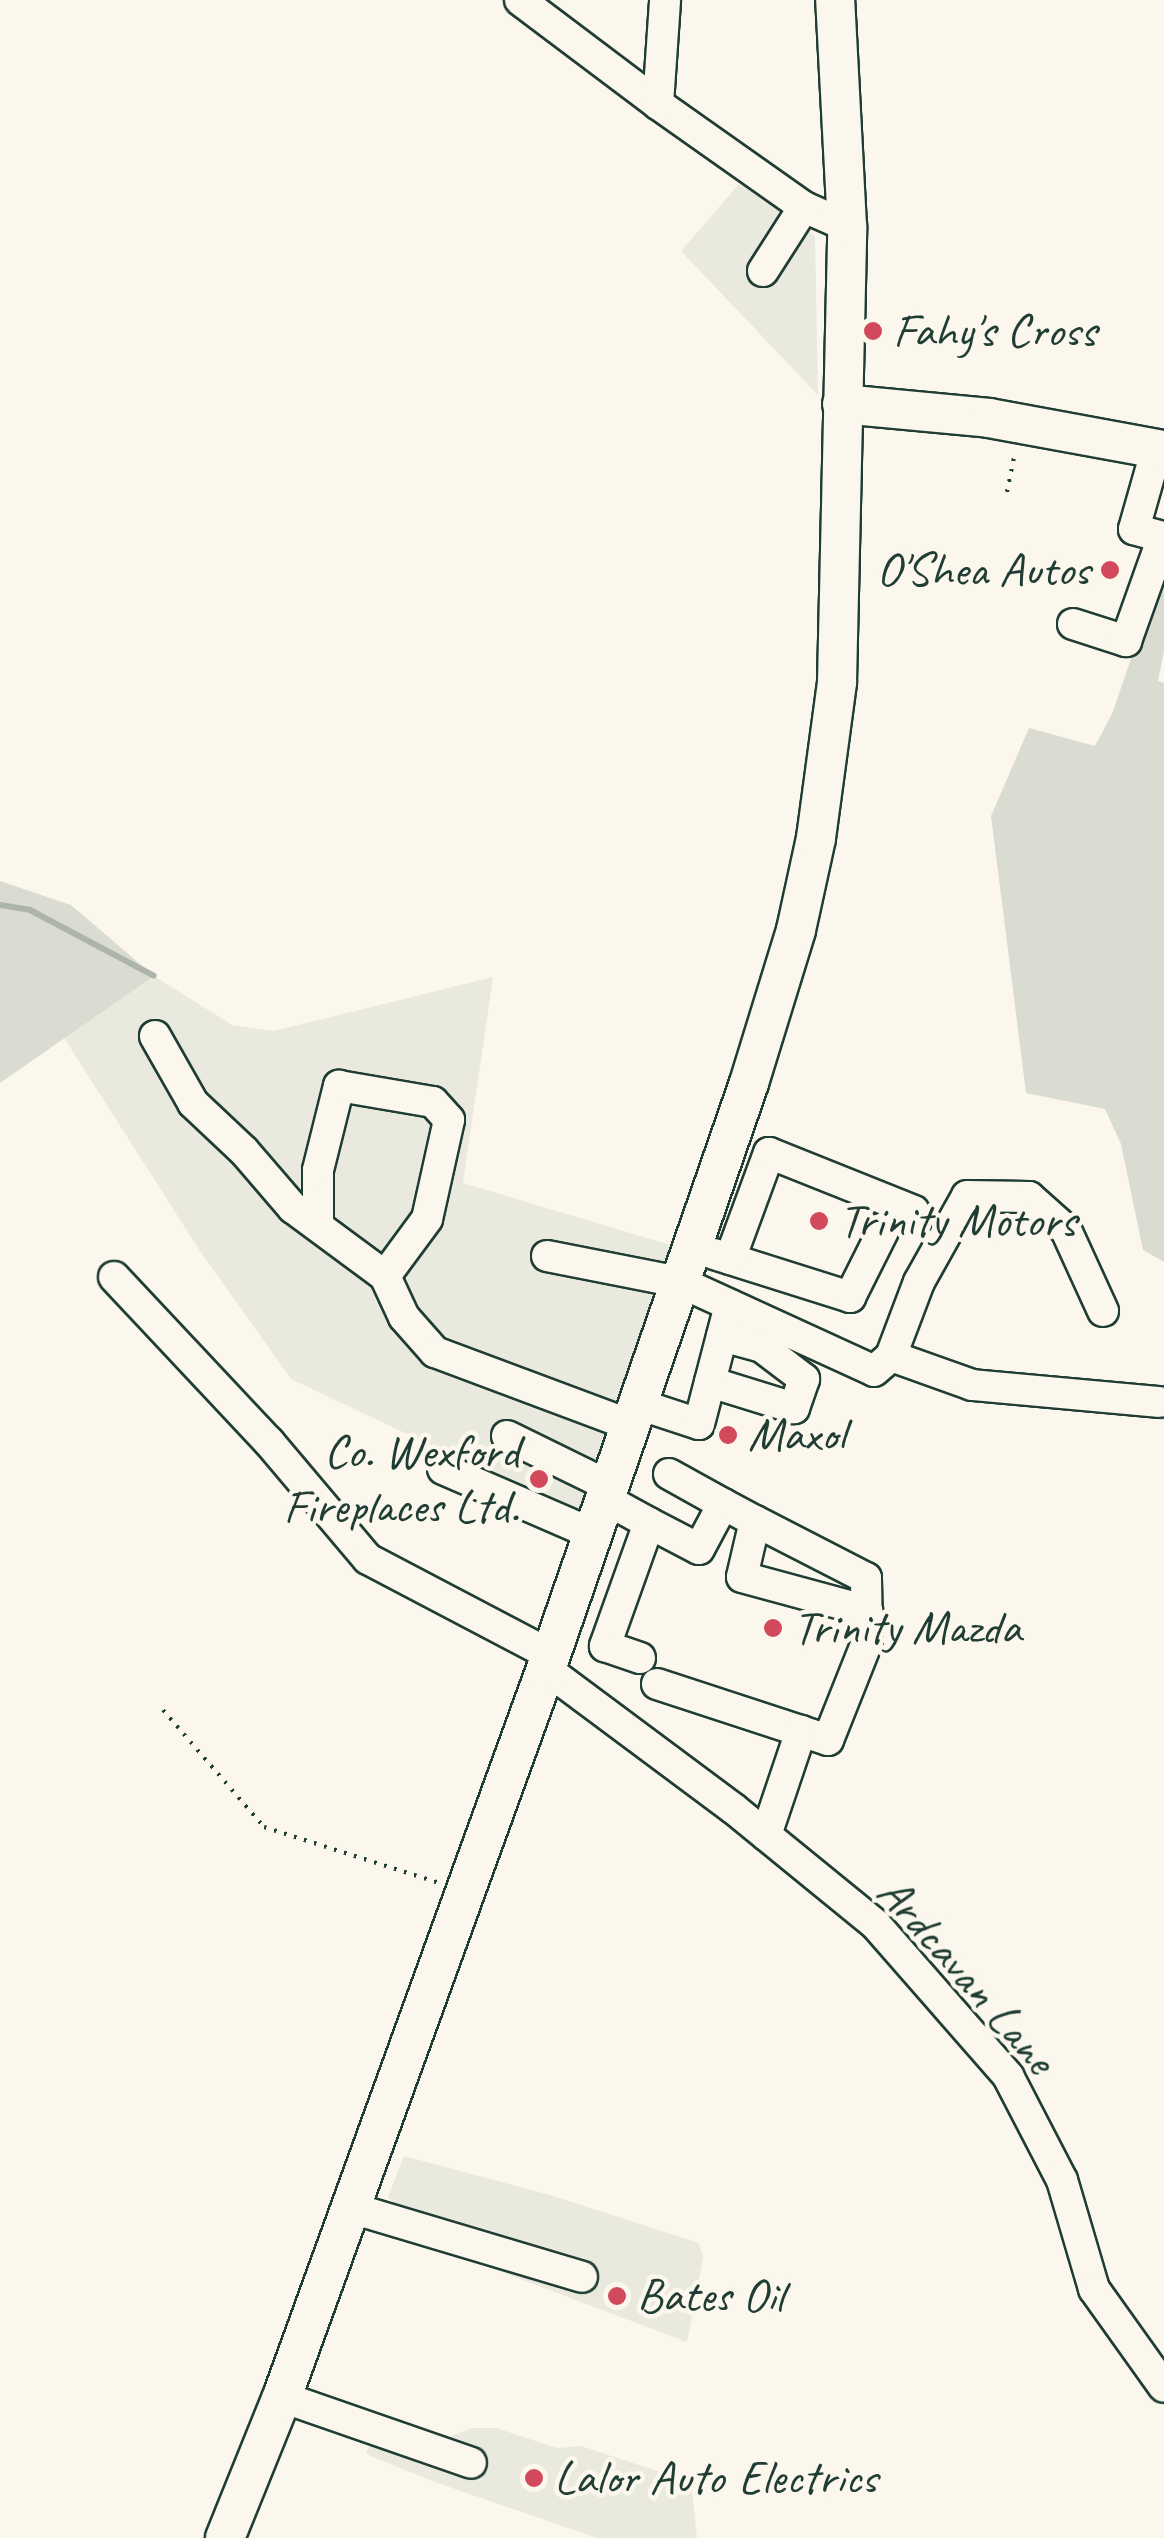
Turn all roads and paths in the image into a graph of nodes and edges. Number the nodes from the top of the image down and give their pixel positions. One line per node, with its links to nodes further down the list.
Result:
1 (520, 0): 4 (street)
2 (664, 0): 5 (street)
3 (834, 0): 7 (main road)
4 (550, 11): 5 (street)
5 (658, 104): 6 (street)
6 (804, 207): 7 (street); 8 (street)
7 (847, 226): 9 (main road)
8 (763, 271)
9 (842, 404): 10 (main road); 20 (main road)
10 (1022, 423): 11 (main road); 12 (path)
11 (1160, 449): 13 (street)
12 (1007, 492)
13 (1073, 624)
14 (156, 1036): 16 (street)
15 (914, 1211): 19 (street)
16 (318, 1226): 21 (street); 21 (street)
17 (885, 1226): 19 (street)
18 (546, 1256): 20 (street)
19 (730, 1259): 20 (street)
20 (686, 1264): 23 (street); 29 (main road)
21 (385, 1276): 29 (street)
22 (114, 1277): 39 (street, Ardcavan Lane)
23 (730, 1305): 25 (street); 26 (street)
24 (1103, 1312): 26 (street)
25 (722, 1336): 27 (street); 27 (street)
26 (891, 1356): 28 (street)
27 (710, 1382): 29 (street)
28 (1159, 1402)
29 (634, 1415): 34 (main road)
30 (507, 1436): 34 (street)
31 (443, 1469): 34 (street)
32 (670, 1474): 33 (street)
33 (723, 1504): 35 (street); 36 (street)
34 (602, 1506): 36 (street); 39 (main road)
35 (755, 1521): 37 (street); 37 (street)
36 (649, 1523): 38 (street)
37 (866, 1611): 42 (street)
38 (640, 1658)
39 (549, 1662): 43 (street, Ardcavan Lane); 44 (main road)
40 (657, 1684): 42 (street)
41 (162, 1710): 44 (path)
42 (800, 1731): 43 (street)
43 (766, 1835): 47 (street, Ardcavan Lane)
44 (465, 1890): 45 (main road)
45 (352, 2208): 46 (street); 48 (main road)
46 (582, 2276)
47 (1164, 2387)
48 (282, 2396): 49 (street); 50 (main road)
49 (472, 2463)
50 (225, 2538)

